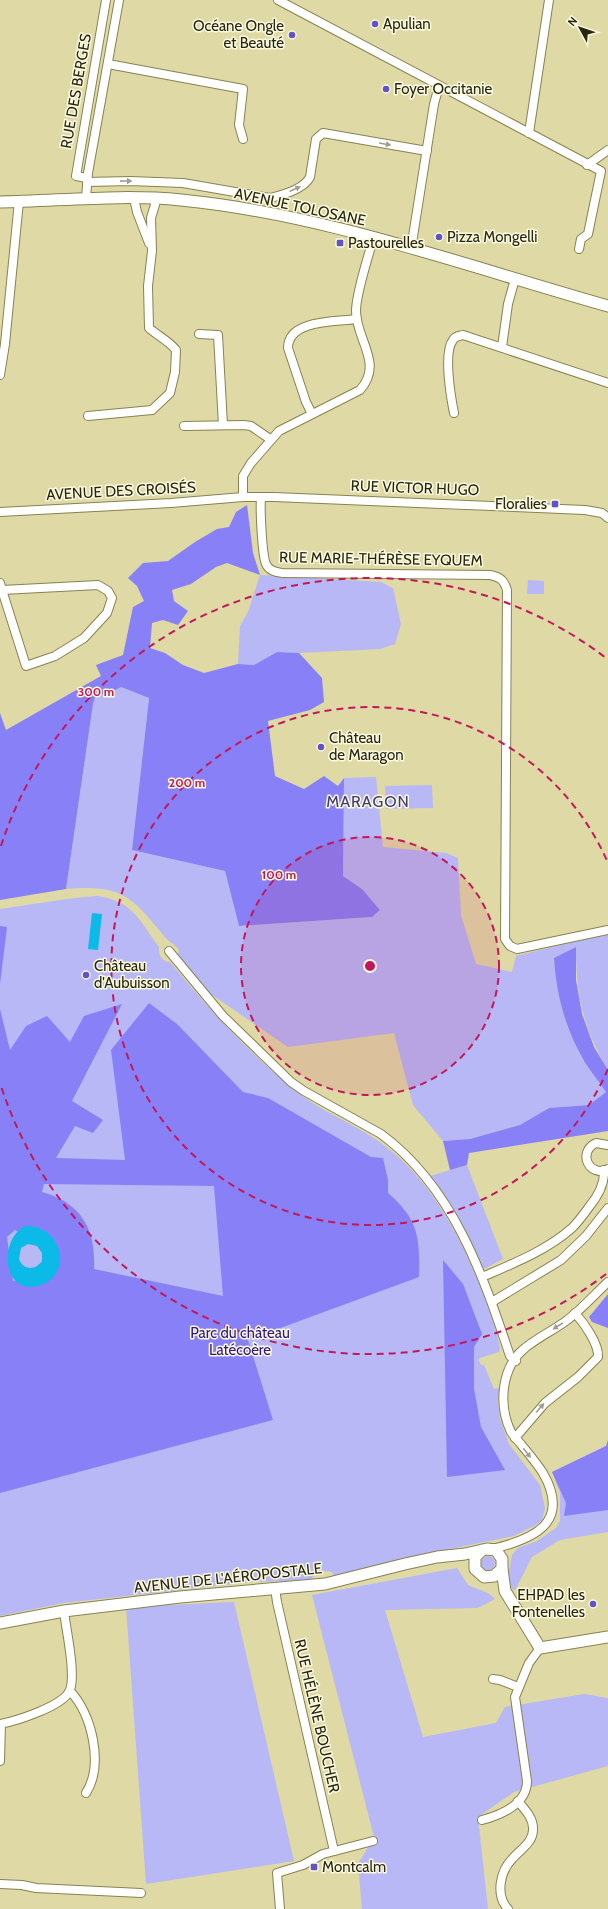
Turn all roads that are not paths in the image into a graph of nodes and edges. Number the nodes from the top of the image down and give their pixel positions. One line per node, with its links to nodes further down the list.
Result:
1 (106, 0): 12 (street, RUE DES BERGES)
2 (119, 0): 5 (street, RUE DES BERGES)
3 (278, 0): 6 (street)
4 (549, 0): 7 (street)
5 (108, 64): 8 (street); 12 (street, RUE DES BERGES)
6 (439, 86): 7 (street); 10 (street)
7 (529, 133): 11 (street)
8 (243, 139)
9 (608, 150): 11 (street)
10 (427, 151): 12 (street, one-way to 10); 19 (street)
11 (587, 165): 20 (street)
12 (87, 180): 13 (street, RUE DES BERGES)
13 (86, 198): 14 (street, AVENUE TOLOSANE); 16 (street, AVENUE TOLOSANE)
14 (134, 198): 15 (street, AVENUE TOLOSANE); 21 (street)
15 (157, 198): 18 (street, AVENUE TOLOSANE); 21 (street)
16 (19, 201): 17 (street, AVENUE TOLOSANE); 27 (street)
17 (0, 202)
18 (373, 239): 19 (street, AVENUE TOLOSANE); 24 (street)
19 (411, 249): 22 (street, AVENUE TOLOSANE)
20 (579, 249)
21 (152, 251): 31 (street)
22 (515, 279): 23 (street, AVENUE TOLOSANE); 26 (street)
23 (608, 306)
24 (357, 319): 30 (street); 30 (street)
25 (199, 334): 32 (street)
26 (502, 347): 28 (street); 29 (street)
27 (0, 376)
28 (608, 383)
29 (454, 413)
30 (312, 414): 34 (street)
31 (88, 416)
32 (223, 425): 33 (street); 34 (street)
33 (184, 426)
34 (270, 439): 35 (street)
35 (243, 497): 36 (street, RUE VICTOR HUGO); 37 (street, AVENUE DES CROISÉS)
36 (261, 498): 38 (street, RUE VICTOR HUGO); 40 (street, RUE MARIE-THÉRÈSE EYQUEM)
37 (0, 512)
38 (608, 518)
39 (1, 587): 39 (street)
40 (608, 930)
41 (169, 951): 45 (street)
42 (608, 1144): 43 (street)
43 (606, 1170): 45 (street)
44 (608, 1208): 47 (street)
45 (482, 1277): 47 (street)
46 (608, 1282): 48 (street, AVENUE DE L'AÉROPOSTALE)
47 (492, 1302): 49 (street)
48 (575, 1314): 49 (street, AVENUE DE L'AÉROPOSTALE, one-way to 49); 50 (street, one-way to 48)
49 (515, 1360): 50 (street, AVENUE DE L'AÉROPOSTALE)
50 (515, 1438): 51 (street, AVENUE DE L'AÉROPOSTALE, one-way to 51)
51 (487, 1550): 52 (street, AVENUE DE L'AÉROPOSTALE); 53 (street); 54 (street)
52 (457, 1556): 53 (street); 56 (street, AVENUE DE L'AÉROPOSTALE)
53 (475, 1569): 55 (street)
54 (502, 1569): 55 (street); 57 (street)
55 (488, 1578): 57 (street)
56 (275, 1588): 58 (street, AVENUE DE L'AÉROPOSTALE); 71 (street, RUE HÉLÈNE BOUCHER)
57 (505, 1591): 61 (street)
58 (64, 1611): 59 (street, AVENUE DE L'AÉROPOSTALE); 64 (street)
59 (0, 1623)
60 (608, 1637): 61 (street)
61 (540, 1648): 63 (street)
62 (493, 1679): 63 (street)
63 (518, 1687): 68 (street)
64 (70, 1691): 65 (street); 67 (street)
65 (1, 1724): 66 (street)
66 (0, 1761)
67 (86, 1793)
68 (518, 1801): 69 (street); 75 (street)
69 (482, 1820)
70 (373, 1841): 71 (street)
71 (334, 1851): 74 (street)
72 (0, 1884): 73 (street)
73 (141, 1893)
74 (280, 1909)
75 (508, 1909)

